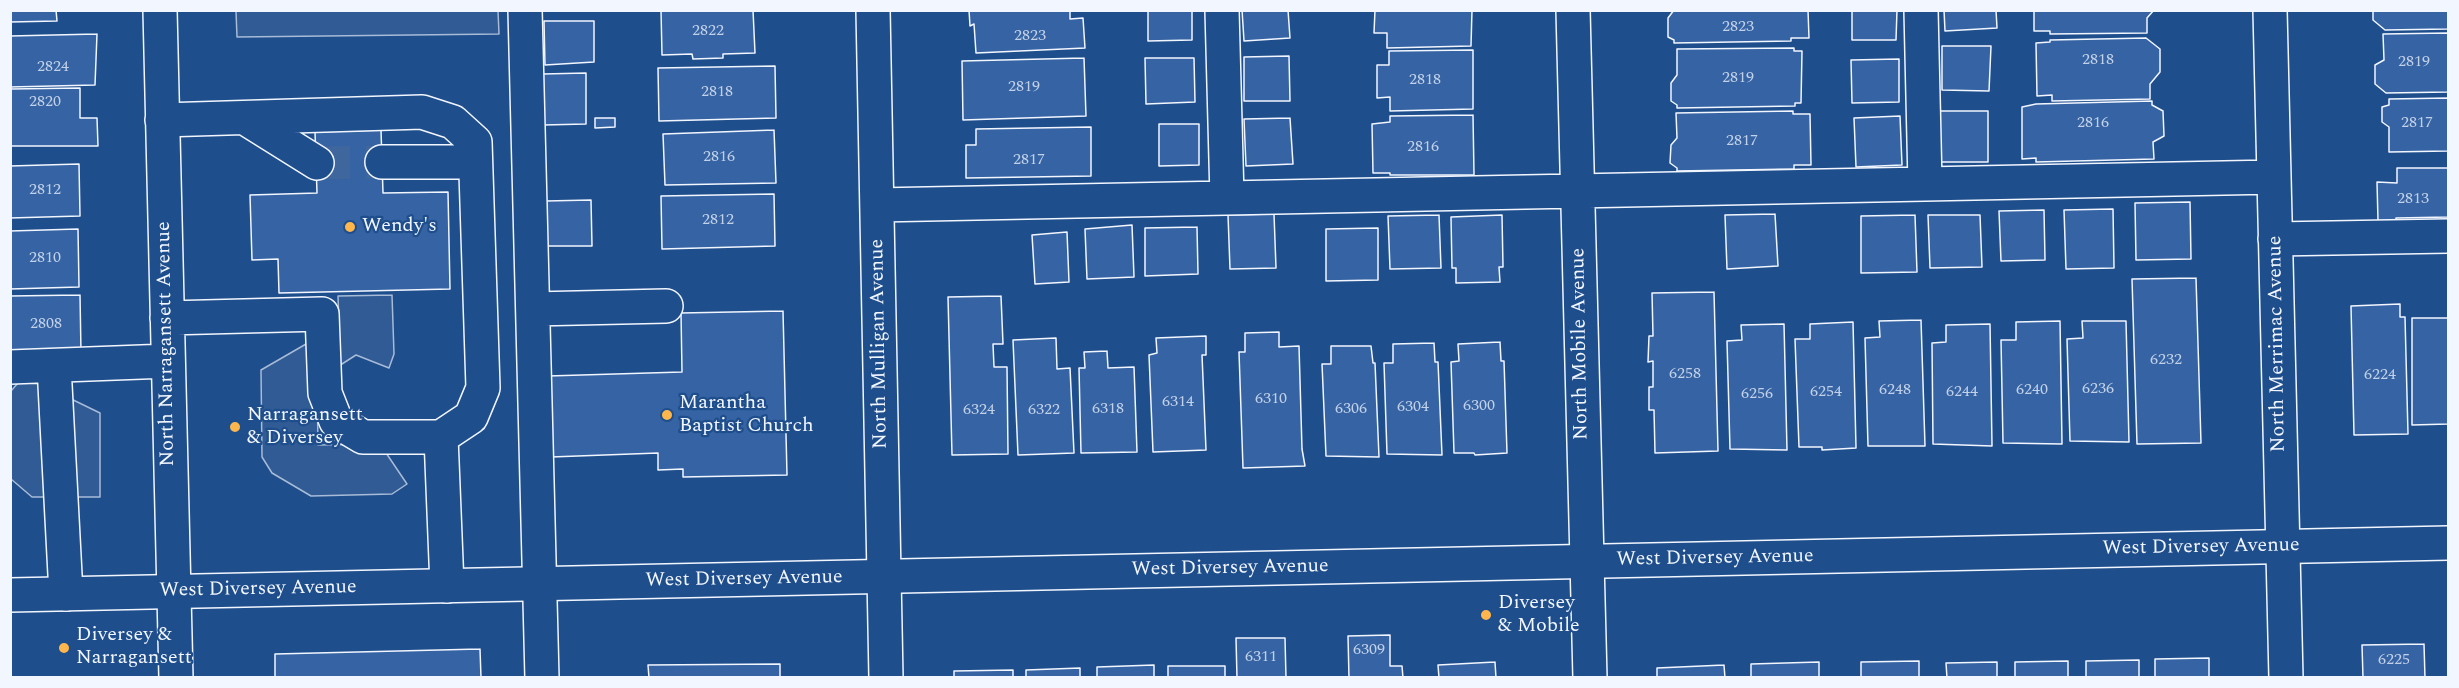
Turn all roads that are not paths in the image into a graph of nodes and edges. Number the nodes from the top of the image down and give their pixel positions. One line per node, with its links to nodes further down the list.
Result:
1 (160, 10): 9 (street, North Narragansett Avenue)
2 (525, 10): 21 (street)
3 (873, 10): 17 (street, North Mulligan Avenue)
4 (1222, 10): 16 (street)
5 (1573, 10): 15 (street, North Mobile Avenue)
6 (1921, 10): 14 (street)
7 (2270, 10): 13 (street, North Merrimac Avenue)
8 (245, 118): 9 (street); 11 (street); 12 (street)
9 (162, 120): 22 (street, North Narragansett Avenue)
10 (382, 162): 11 (street)
11 (475, 162): 26 (street)
12 (316, 163)
13 (2274, 177): 14 (street); 19 (street, North Merrimac Avenue)
14 (1925, 184): 15 (street)
15 (1577, 191): 16 (street); 29 (street, North Mobile Avenue)
16 (1227, 198): 17 (street)
17 (877, 205): 30 (street, North Mulligan Avenue)
18 (2448, 236): 19 (street)
19 (2276, 239): 28 (street, North Merrimac Avenue)
20 (666, 306): 21 (street)
21 (533, 309): 31 (street)
22 (167, 318): 23 (street, North Narragansett Avenue); 26 (street)
23 (168, 361): 24 (street); 33 (street, North Narragansett Avenue)
24 (54, 366): 25 (street); 34 (street)
25 (10, 367)
26 (441, 436): 32 (street)
27 (2448, 543): 28 (street, West Diversey Avenue)
28 (2283, 547): 29 (street, West Diversey Avenue); 40 (street, North Merrimac Avenue)
29 (1586, 562): 30 (street, West Diversey Avenue); 39 (street, North Mobile Avenue)
30 (884, 577): 31 (street, West Diversey Avenue); 38 (street, North Mulligan Avenue)
31 (540, 584): 32 (street, West Diversey Avenue); 37 (street)
32 (447, 586): 33 (street, West Diversey Avenue)
33 (173, 592): 34 (street, West Diversey Avenue); 36 (street, North Narragansett Avenue)
34 (66, 594): 35 (street, West Diversey Avenue)
35 (10, 595)
36 (176, 678)
37 (542, 678)
38 (886, 678)
39 (1590, 678)
40 (2286, 678)

